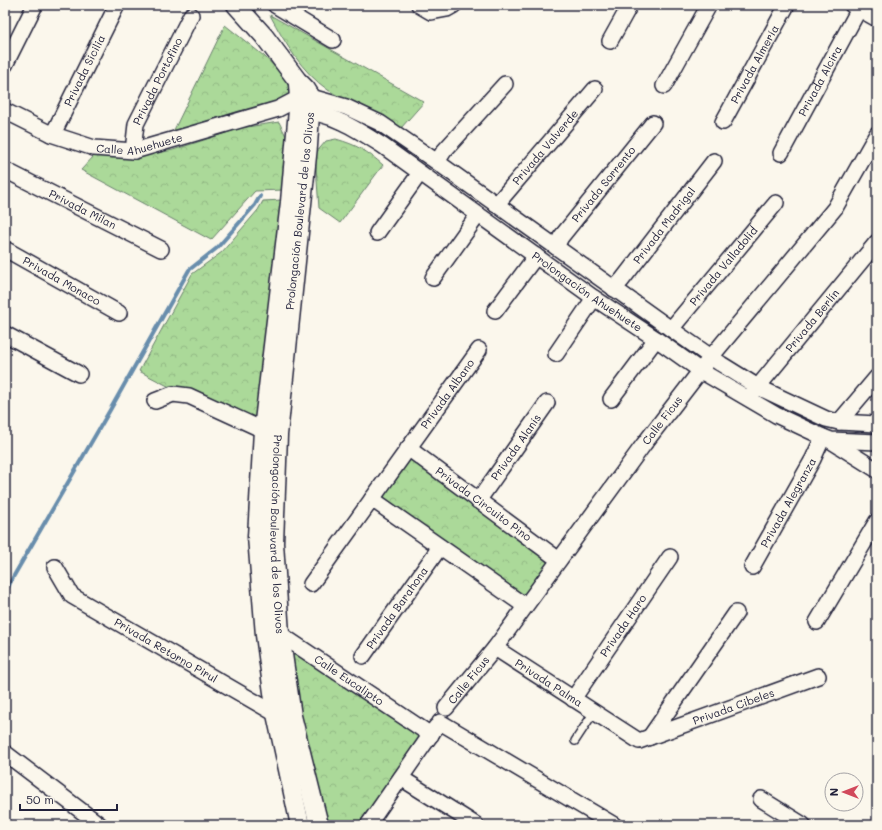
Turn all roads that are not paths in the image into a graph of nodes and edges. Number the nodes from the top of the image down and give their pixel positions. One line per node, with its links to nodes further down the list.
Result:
1 (35, 5): 15 (street)
2 (117, 5): 23 (street, Privada Sicilia)
3 (236, 5): 19 (street)
4 (274, 5): 13 (street)
5 (419, 5): 6 (street)
6 (454, 5)
7 (630, 5): 14 (street)
8 (709, 5): 17 (street)
9 (786, 5): 21 (street, Privada Almería)
10 (856, 7): 12 (street); 26 (street, Privada Alcira)
11 (191, 15): 25 (street, Privada Portofino)
12 (877, 19)
13 (333, 40)
14 (610, 41)
15 (5, 65)
16 (505, 84): 27 (street)
17 (664, 86)
18 (595, 89): 32 (street, Privada Valverde)
19 (304, 104): 25 (street, Calle Ahuehuete); 27 (street, Prolongación Ahuehuete); 30 (street, Prolongación Ahuehuete); 61 (street, Prolongación Boulevard de los Olivos)
20 (6, 116): 23 (street, Calle Ahuehuete)
21 (723, 122)
22 (653, 123): 36 (street, Privada Sorrento)
23 (51, 134): 25 (street, Calle Ahuehuete)
24 (877, 134): 50 (street, Calle Ficus)
25 (134, 151)
26 (781, 153)
27 (437, 162): 32 (street, Prolongación Ahuehuete)
28 (714, 162): 41 (street, Privada Madrigal)
29 (5, 170): 38 (street, Privada Milan)
30 (420, 173): 33 (street, Prolongación Ahuehuete); 34 (street)
31 (776, 202): 45 (street, Privada Valladolid)
32 (496, 205): 36 (street, Prolongación Ahuehuete)
33 (478, 215): 39 (street, Prolongación Ahuehuete); 40 (street)
34 (377, 233)
35 (877, 242): 54 (street, Privada Berlín)
36 (556, 247): 41 (street, Prolongación Ahuehuete)
37 (5, 249): 44 (street, Privada Monaco)
38 (161, 250)
39 (536, 256): 42 (street, Prolongación Ahuehuete); 43 (street)
40 (433, 278)
41 (614, 288): 45 (street, Prolongación Ahuehuete)
42 (594, 298): 47 (street, Prolongación Ahuehuete); 49 (street)
43 (495, 311)
44 (119, 313)
45 (671, 329): 50 (street, Prolongación Ahuehuete)
46 (5, 334): 52 (street)
47 (656, 339): 51 (street, Prolongación Ahuehuete); 56 (street)
48 (479, 350): 64 (street, Privada Albano)
49 (556, 354)
50 (711, 357): 51 (street, Calle Ficus); 54 (street, Prolongación Ahuehuete)
51 (701, 371): 55 (street, Prolongación Ahuehuete); 71 (street, Calle Ficus)
52 (79, 374)
53 (877, 377): 59 (street)
54 (758, 387): 55 (street, Privada Berlín); 59 (street, Prolongación Ahuehuete)
55 (748, 398): 62 (street, Prolongación Ahuehuete)
56 (611, 399)
57 (156, 400): 61 (street)
58 (547, 402): 66 (street, Privada Alanís)
59 (841, 419): 60 (street, Prolongación Ahuehuete)
60 (877, 424)
61 (270, 433): 78 (street, Prolongación Boulevard de los Olivos)
62 (827, 439): 63 (street, Prolongación Ahuehuete); 65 (street); 73 (street, Privada Alegranza)
63 (877, 442)
64 (411, 443): 66 (street, Privada Circuito Pino); 67 (street, Privada Albano)
65 (877, 470)
66 (481, 495): 71 (street, Privada Circuito Pino)
67 (368, 504): 69 (street); 74 (street, Privada Albano)
68 (877, 521): 77 (street)
69 (440, 547): 75 (street); 80 (street, Privada Barahona)
70 (670, 557): 82 (street, Privada Haro)
71 (559, 560): 75 (street, Calle Ficus)
72 (55, 567): 83 (street, Privada Retorno Pirul)
73 (752, 567)
74 (311, 584)
75 (525, 606): 79 (street, Calle Ficus)
76 (736, 613): 87 (street)
77 (817, 622)
78 (272, 634): 83 (street, Prolongación Boulevard de los Olivos); 86 (street, Calle Eucalipto)
79 (495, 648): 82 (street, Privada Palma); 84 (street, Calle Ficus)
80 (363, 656)
81 (818, 676): 87 (street, Privada Cibeles)
82 (575, 696): 85 (street, Privada Palma)
83 (284, 715): 93 (street, Prolongación Boulevard de los Olivos); 94 (street, Prolongación Boulevard de los Olivos)
84 (444, 715): 86 (street, Calle Ficus); 97 (street)
85 (598, 715): 87 (street, Privada Cibeles); 88 (lane)
86 (431, 735): 90 (street, Calle Ficus)
87 (650, 737)
88 (575, 741)
89 (5, 753): 92 (street)
90 (401, 778): 95 (street, Calle Ficus); 96 (street)
91 (761, 800): 98 (street)
92 (100, 825)
93 (300, 825)
94 (319, 825)
95 (368, 825)
96 (476, 825)
97 (614, 825)
98 (802, 825)

